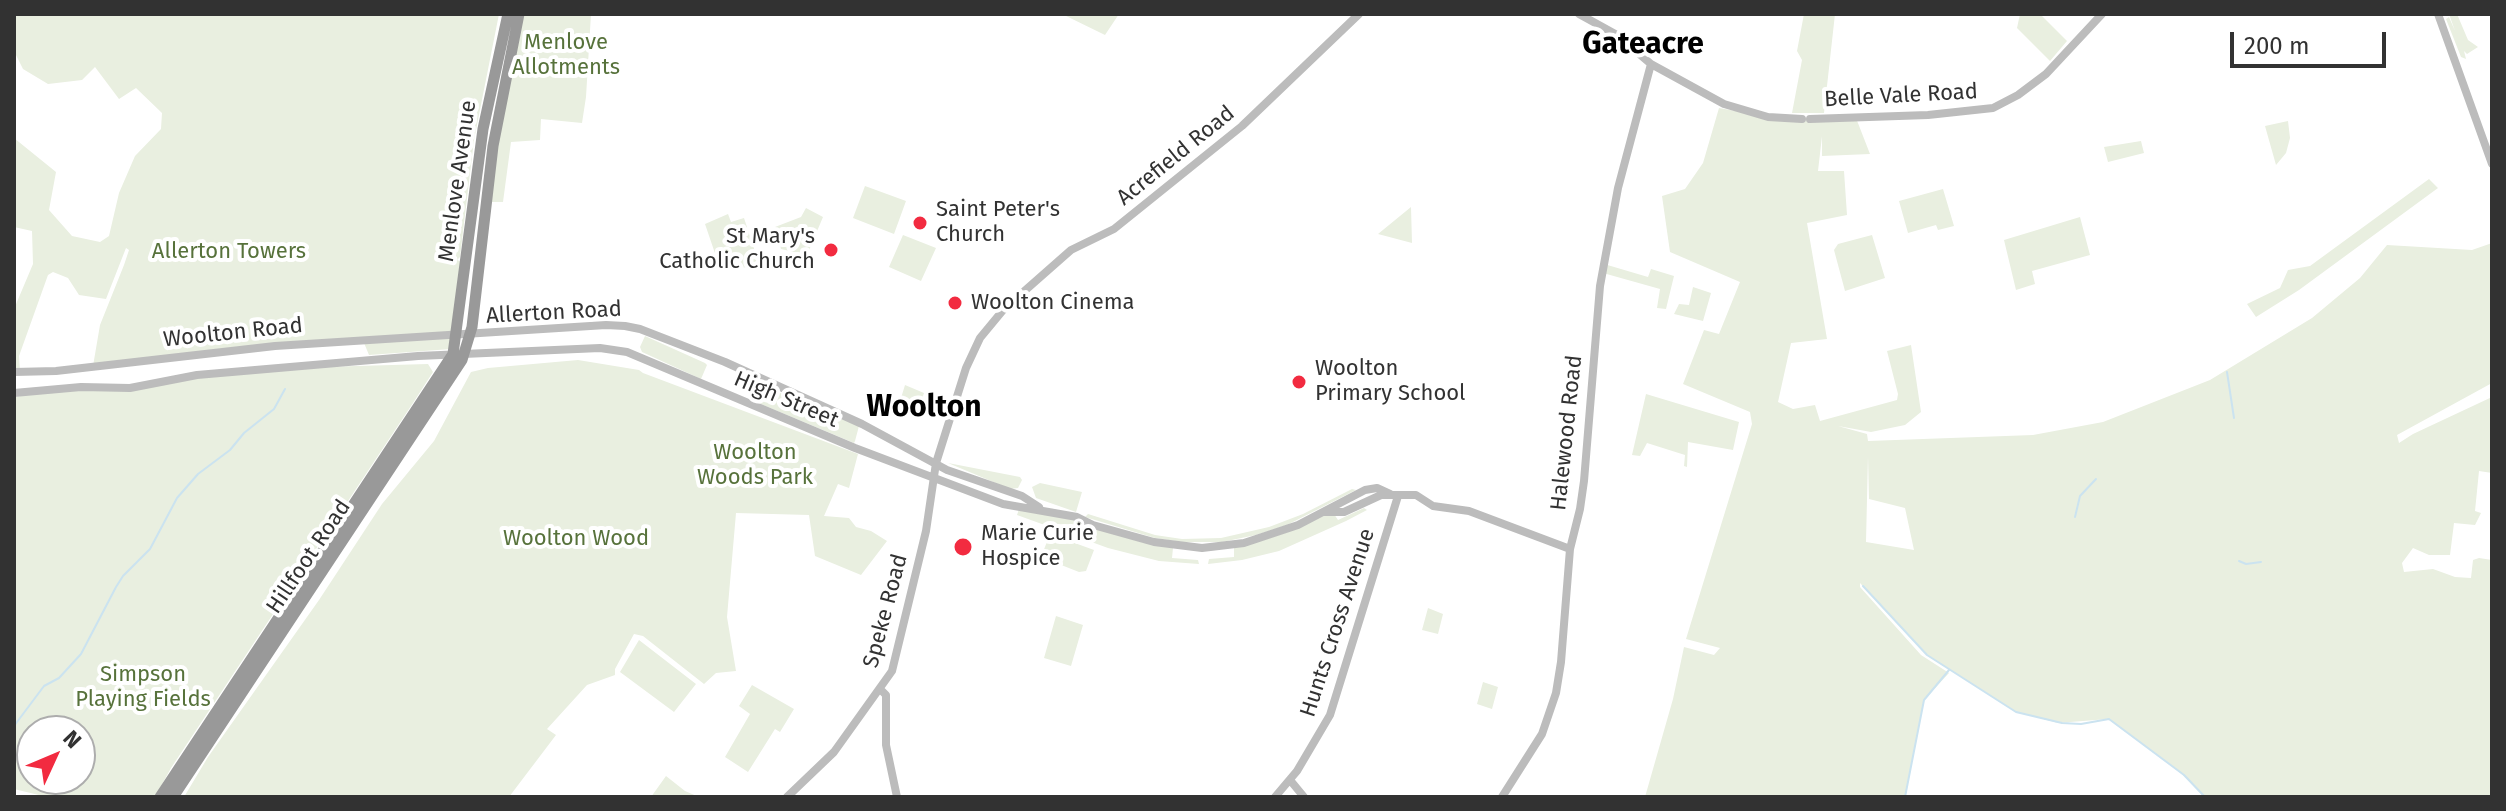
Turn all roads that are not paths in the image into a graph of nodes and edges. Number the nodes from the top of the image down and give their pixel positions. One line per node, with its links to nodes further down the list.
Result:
1 (508, 14): 15 (highway, Menlove Avenue)
2 (519, 14): 12 (highway, Menlove Avenue)
3 (1359, 14): 22 (main road, Acrefield Road)
4 (1579, 14): 7 (main road, Belle Vale Road)
5 (2102, 14): 7 (main road, Belle Vale Road)
6 (2438, 14): 8 (main road)
7 (1651, 64): 26 (main road, Halewood Road)
8 (2482, 134): 9 (main road); 10 (main road)
9 (2492, 140)
10 (2490, 152): 11 (main road)
11 (2492, 164)
12 (473, 319): 14 (main road); 15 (highway, Menlove Avenue)
13 (640, 329): 14 (main road, Allerton Road); 22 (main road, High Street)
14 (485, 334): 15 (main road, Allerton Road)
15 (464, 335): 17 (highway, Menlove Avenue); 19 (main road, Woolton Road)
16 (627, 352): 17 (main road, Allerton Road); 23 (main road, High Street)
17 (459, 354): 18 (main road, Woolton Road); 20 (highway, Hillfoot Road); 30 (highway, Hillfoot Road)
18 (432, 356): 20 (main road); 21 (main road, Woolton Road)
19 (14, 372)
20 (441, 375): 29 (highway, Hillfoot Road)
21 (14, 393)
22 (936, 463): 23 (main road, Speke Road); 25 (main road, High Street)
23 (934, 476): 25 (main road, High Street); 27 (main road, Speke Road)
24 (1394, 495): 25 (main road); 26 (main road); 28 (main road, Hunts Cross Avenue)
25 (1043, 510)
26 (1570, 549): 35 (main road, Halewood Road)
27 (881, 690): 31 (main road, Speke Road); 32 (main road)
28 (1290, 780): 33 (main road, Hunts Cross Avenue); 34 (main road)
29 (160, 797)
30 (173, 797)
31 (787, 797)
32 (897, 797)
33 (1275, 797)
34 (1304, 797)
35 (1502, 797)

